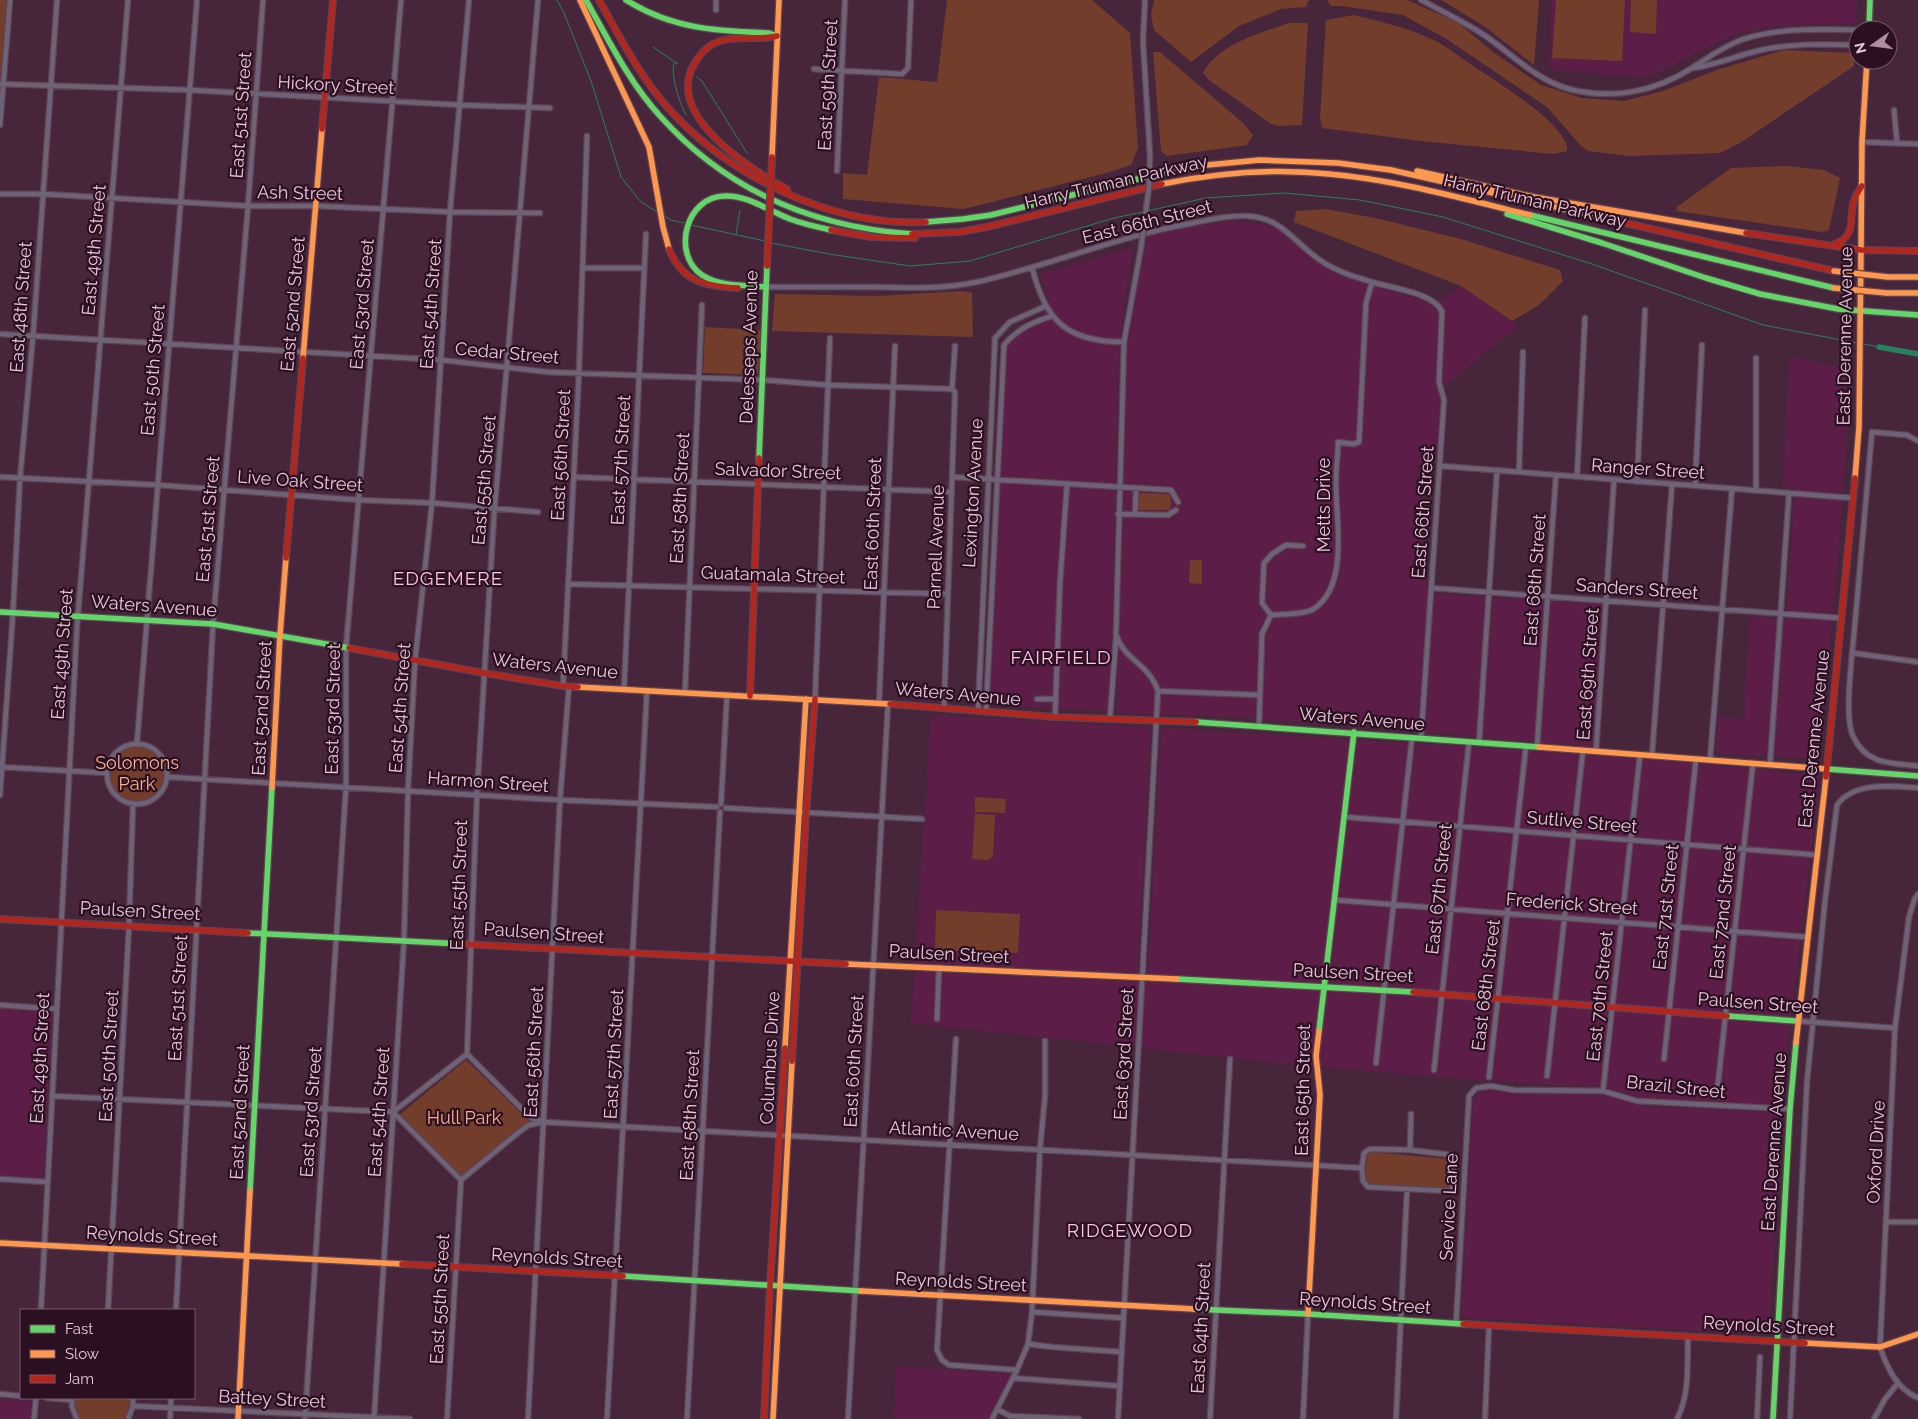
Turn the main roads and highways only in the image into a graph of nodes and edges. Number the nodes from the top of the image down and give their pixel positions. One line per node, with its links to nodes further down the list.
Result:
1 (333, 0): 25 (main road, East 52nd Street)
2 (580, 0): 20 (main road)
3 (586, 0): 15 (main road, Harry Truman Parkway)
4 (599, 0): 14 (main road, Harry Truman Parkway)
5 (626, 0): 9 (main road)
6 (779, 0): 9 (main road, Delesseps Avenue)
7 (1870, 0): 8 (main road)
8 (1869, 20)
9 (777, 36): 14 (main road); 20 (main road, Delesseps Avenue, bridge)
10 (1866, 70): 12 (main road, East Derenne Avenue)
11 (1335, 162): 14 (main road, Harry Truman Parkway); 16 (main road); 19 (main road, Harry Truman Parkway, bridge)
12 (1862, 186): 16 (main road); 17 (main road, East Derenne Avenue)
13 (1458, 197): 15 (main road, Harry Truman Parkway); 21 (main road, Harry Truman Parkway, bridge); 22 (main road)
14 (829, 210)
15 (956, 232): 20 (main road)
16 (1831, 245): 17 (main road)
17 (1861, 250): 18 (main road); 22 (main road, East Derenne Avenue)
18 (1918, 251)
19 (1918, 276)
20 (766, 288): 26 (main road, Delesseps Avenue)
21 (1918, 293)
22 (1860, 312): 23 (main road); 30 (main road, East Derenne Avenue)
23 (1918, 315)
24 (0, 612): 25 (main road, Waters Avenue)
25 (280, 635): 26 (main road, Waters Avenue); 34 (main road, East 52nd Street)
26 (750, 696): 27 (main road, Waters Avenue)
27 (806, 699): 28 (main road, Waters Avenue); 32 (main road, Columbus Drive)
28 (815, 699): 29 (main road, Waters Avenue); 32 (main road, Columbus Drive)
29 (1354, 732): 30 (main road, Waters Avenue); 37 (main road, East 65th Street)
30 (1827, 768): 31 (main road, Waters Avenue); 38 (main road, East Derenne Avenue)
31 (1918, 776)
32 (803, 812): 35 (main road, Columbus Drive); 36 (main road, Columbus Drive)
33 (0, 919): 34 (main road, Paulsen Street)
34 (264, 933): 35 (main road, Paulsen Street); 40 (main road, East 52nd Street)
35 (791, 960): 36 (main road, Paulsen Street); 41 (main road, Columbus Drive)
36 (799, 961): 37 (main road, Paulsen Street); 42 (main road, Columbus Drive)
37 (1323, 986): 38 (main road, Paulsen Street); 43 (main road, East 65th Street)
38 (1797, 1021): 45 (main road, East Derenne Avenue)
39 (0, 1243): 40 (main road, Reynolds Street)
40 (247, 1256): 41 (main road, Reynolds Street); 46 (main road, East 52nd Street)
41 (770, 1286): 42 (main road, Reynolds Street); 47 (main road, Columbus Drive)
42 (781, 1286): 43 (main road, Reynolds Street); 48 (main road, Columbus Drive)
43 (1308, 1314): 45 (main road, Reynolds Street)
44 (1918, 1334): 45 (main road, Reynolds Street)
45 (1777, 1342): 49 (main road, East Derenne Avenue)
46 (238, 1419)
47 (764, 1419)
48 (773, 1419)
49 (1773, 1419)

